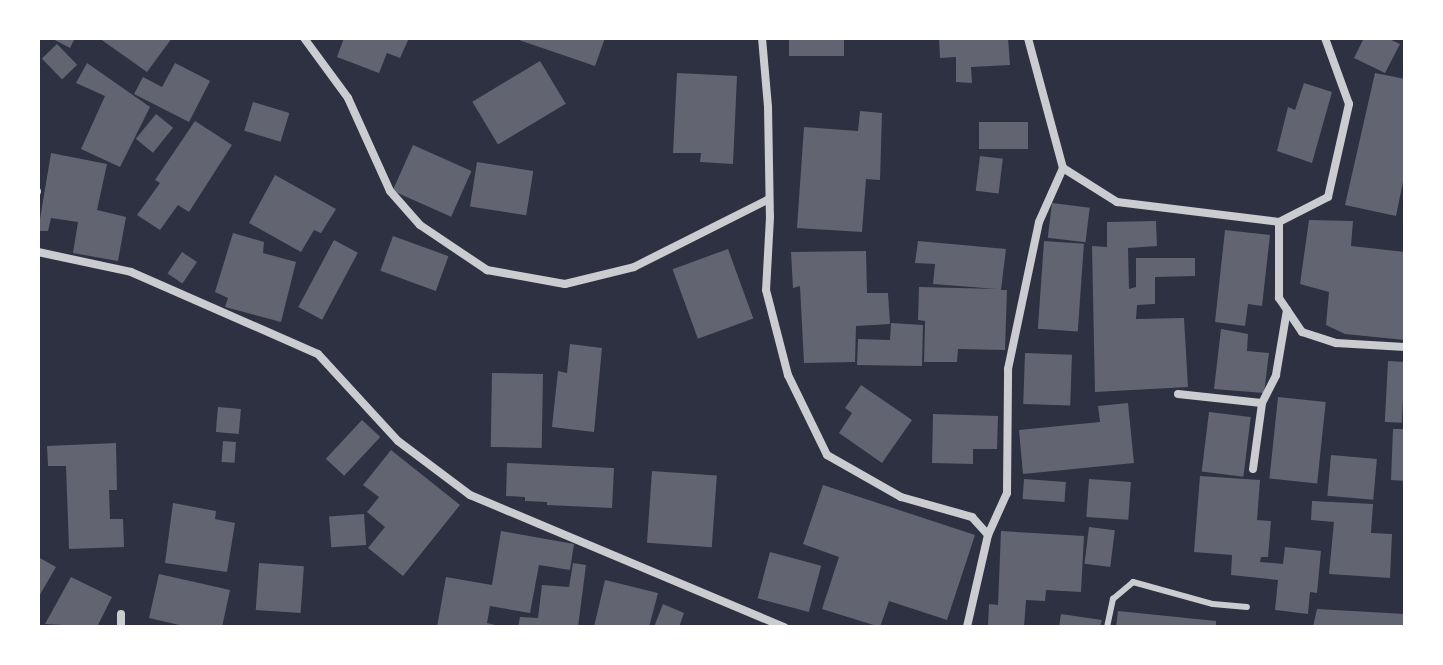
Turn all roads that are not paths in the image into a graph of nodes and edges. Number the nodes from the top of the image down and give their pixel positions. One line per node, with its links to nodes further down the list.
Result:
1 (304, 38): 6 (street)
2 (762, 38): 6 (street)
3 (1028, 38): 5 (street)
4 (1325, 38): 7 (street)
5 (1063, 168): 7 (street); 14 (street)
6 (769, 199): 14 (street)
7 (1279, 222): 9 (street)
8 (38, 252): 18 (street)
9 (1287, 310): 10 (street); 12 (street)
10 (1405, 347)
11 (1178, 394): 12 (street)
12 (1262, 403): 13 (street)
13 (1253, 469)
14 (988, 535): 19 (street)
15 (1247, 607): 20 (lane)
16 (121, 614): 17 (street)
17 (121, 627)
18 (784, 627)
19 (967, 627)
20 (1107, 627)

